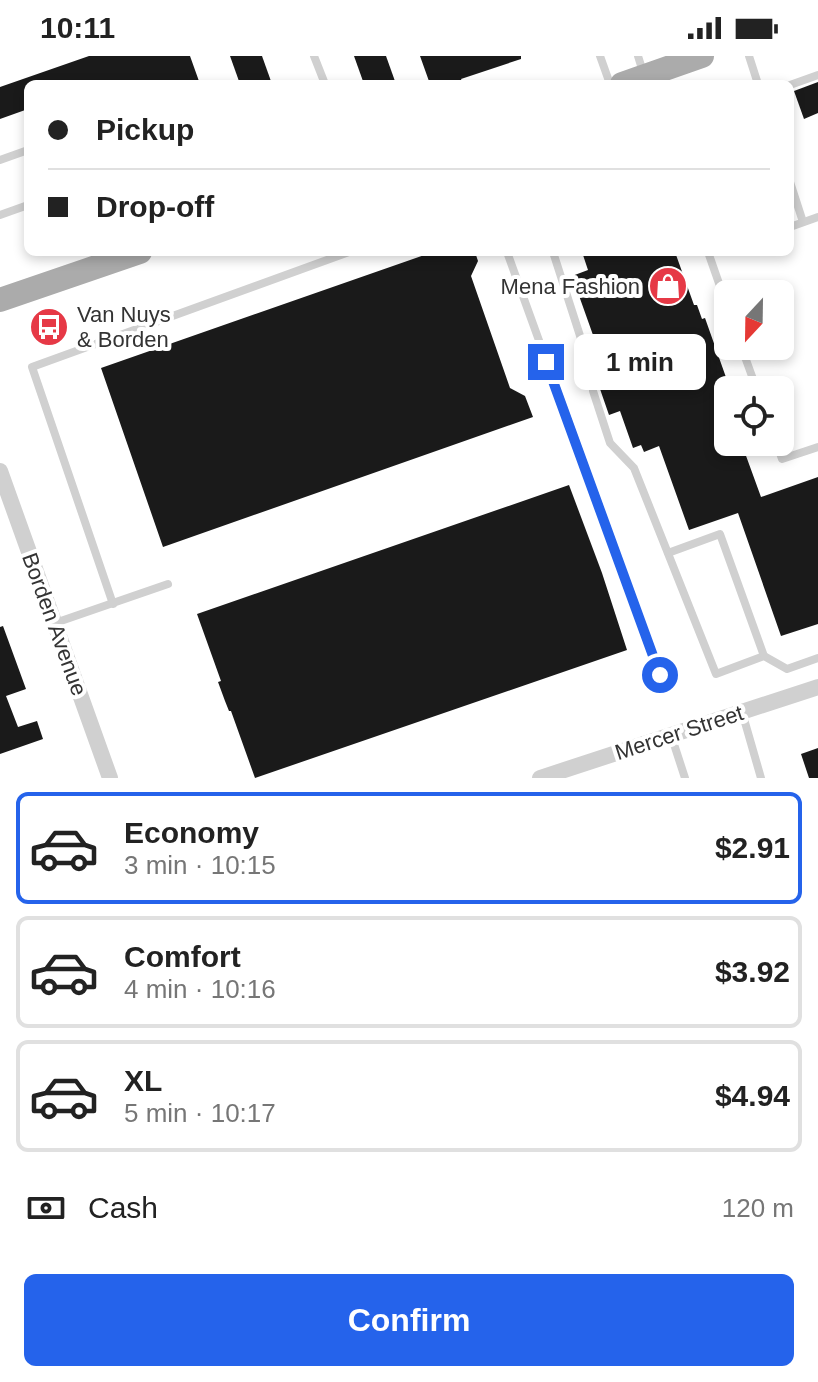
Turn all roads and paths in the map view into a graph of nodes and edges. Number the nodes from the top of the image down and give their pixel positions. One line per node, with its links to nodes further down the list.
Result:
1 (314, 56): 7 (lane)
2 (600, 56): 8 (lane)
3 (702, 56): 5 (main road)
4 (749, 56): 9 (lane)
5 (638, 75)
6 (818, 75): 10 (lane)
7 (323, 80)
8 (609, 80)
9 (757, 80)
10 (794, 84)
11 (24, 151): 12 (lane)
12 (0, 160)
13 (794, 194): 17 (lane)
14 (24, 206): 15 (lane)
15 (0, 215)
16 (818, 217): 17 (lane)
17 (803, 222): 18 (lane)
18 (794, 225)
19 (128, 256): 25 (main road)
20 (338, 256): 32 (lane)
21 (508, 256): 36 (lane)
22 (554, 256): 30 (lane)
23 (712, 256): 24 (lane)
24 (719, 280)
25 (0, 300)
26 (818, 447): 27 (lane)
27 (794, 455)
28 (0, 471): 29 (street, Borden Avenue)
29 (4, 496): 33 (street, Borden Avenue)
30 (668, 553): 34 (lane); 34 (lane)
31 (168, 584): 32 (lane)
32 (113, 604): 33 (lane)
33 (54, 623): 41 (street, Borden Avenue)
34 (764, 656): 35 (lane)
35 (818, 658)
36 (660, 675)
37 (818, 687): 38 (street, Mercer Street)
38 (742, 712): 39 (street, Mercer Street); 44 (lane)
39 (671, 735): 40 (street, Mercer Street); 43 (lane)
40 (558, 775): 42 (street, Mercer Street)
41 (110, 778)
42 (540, 778)
43 (685, 778)
44 (761, 778)

